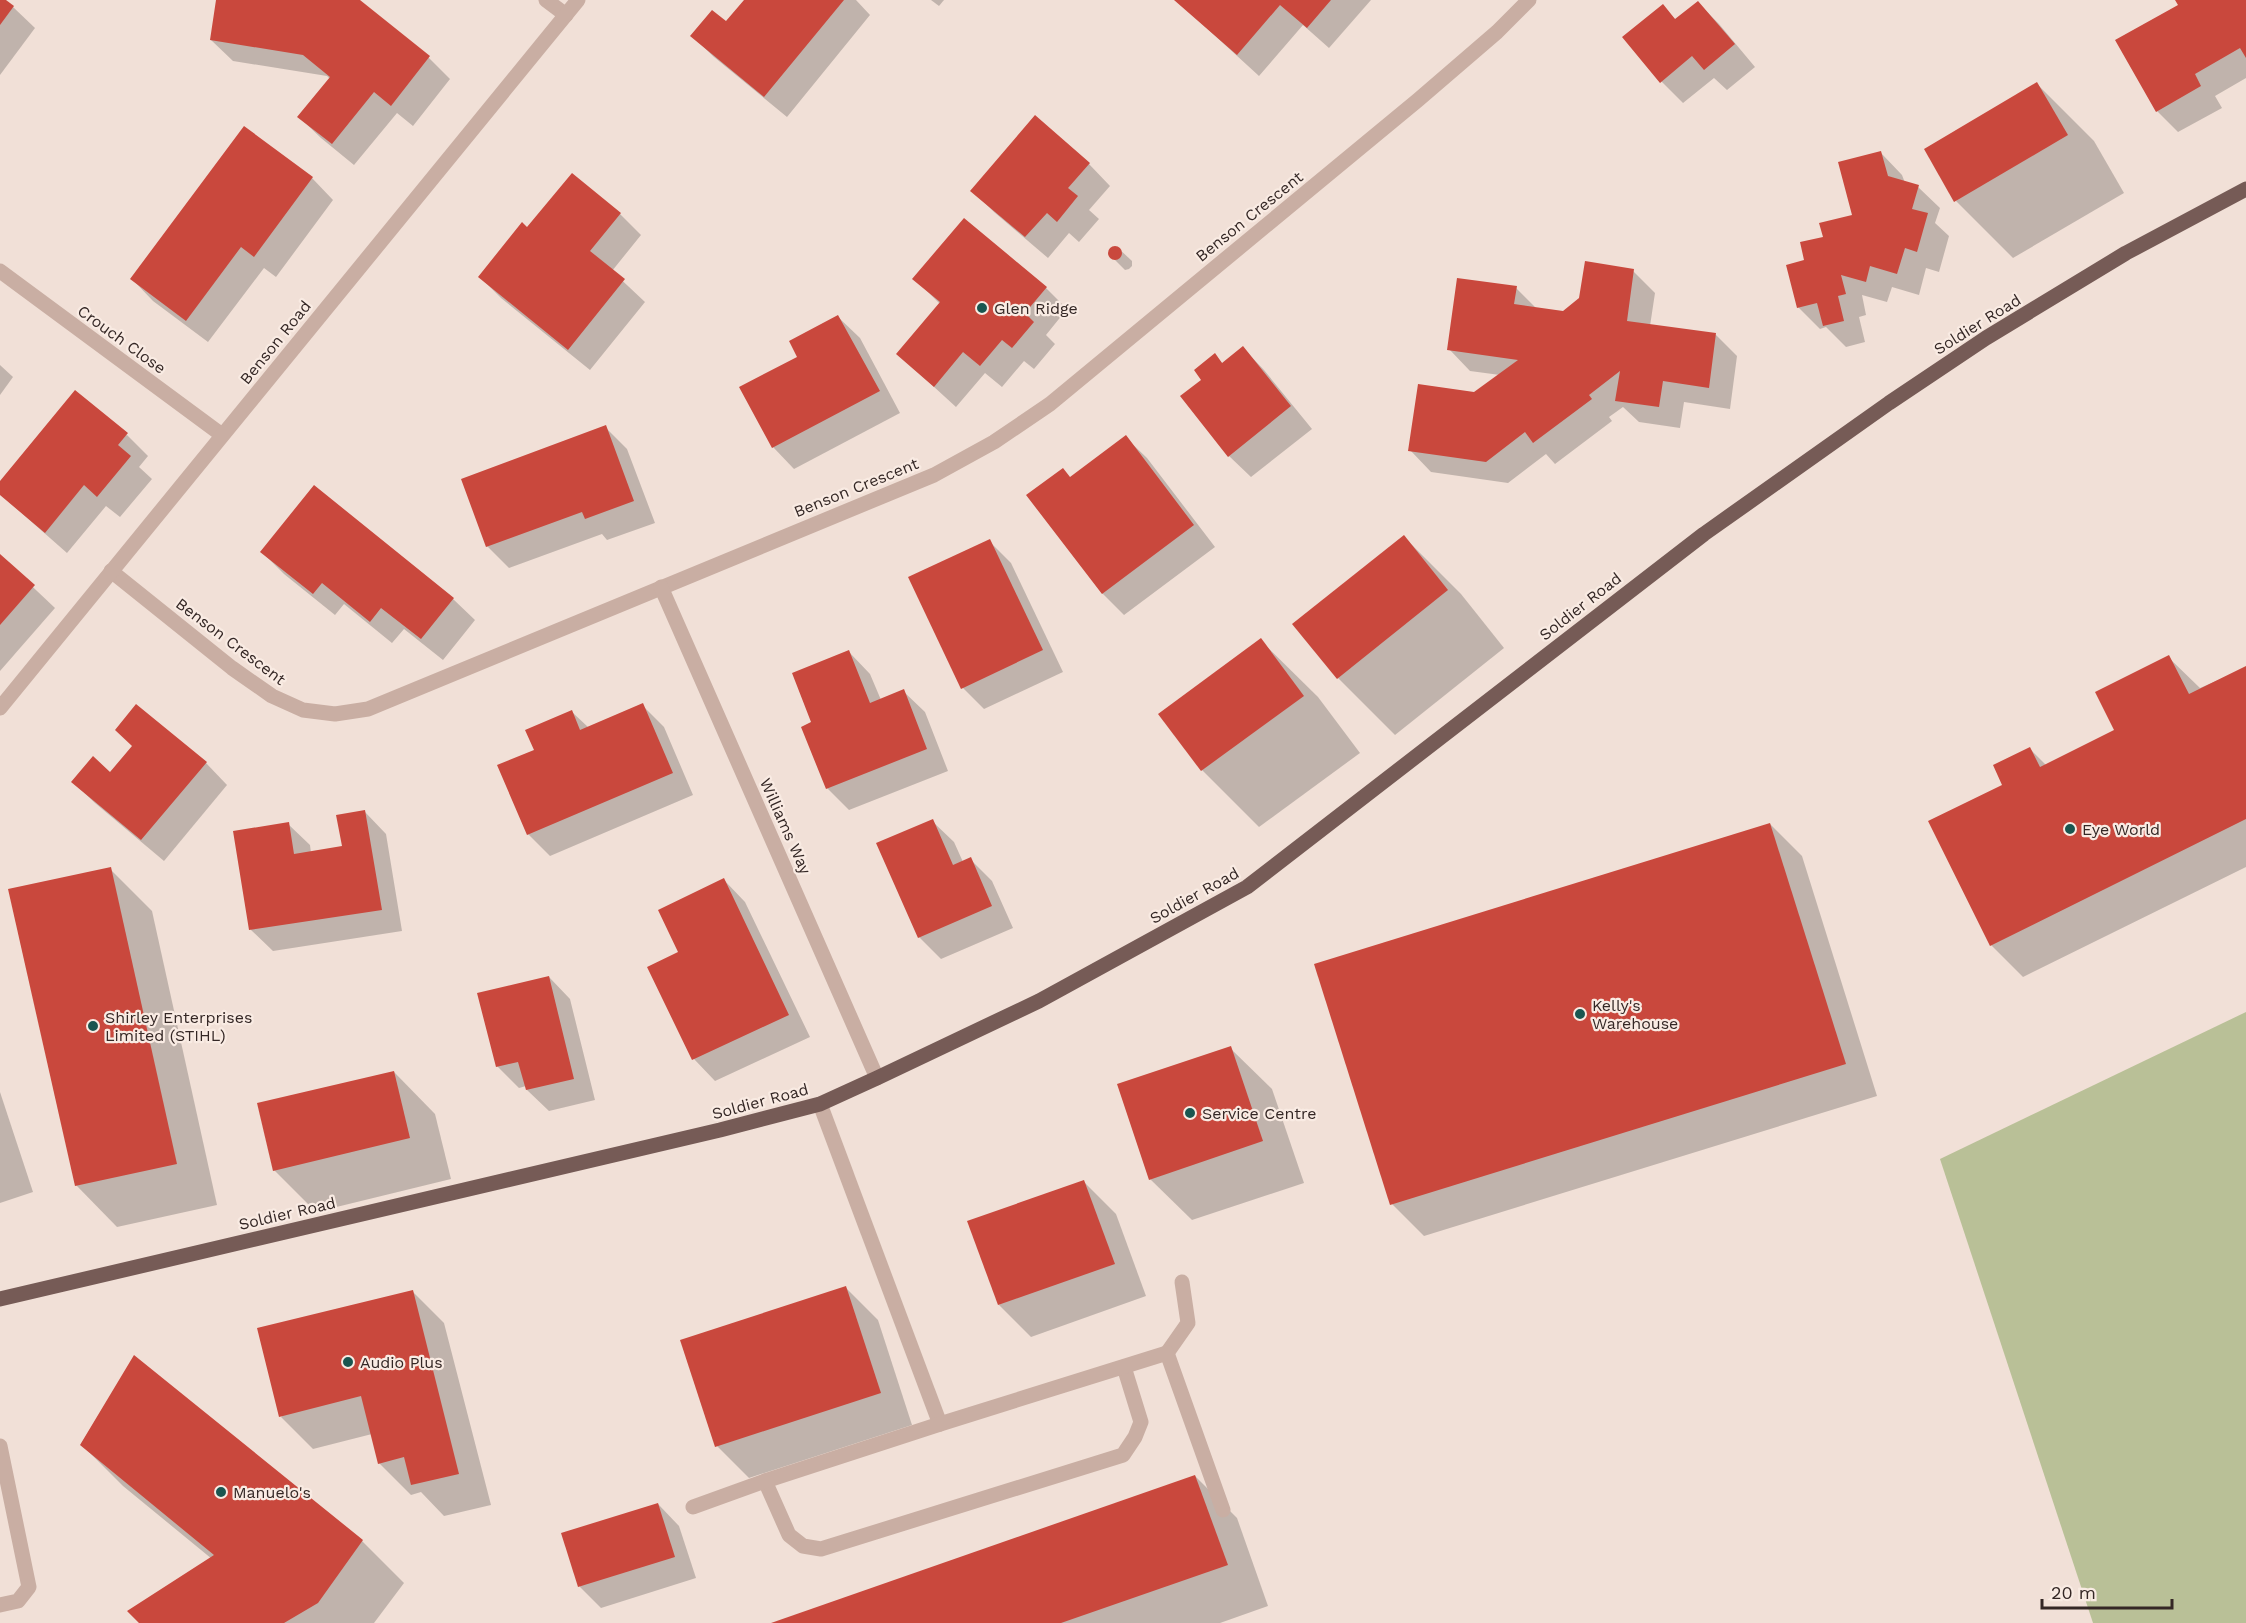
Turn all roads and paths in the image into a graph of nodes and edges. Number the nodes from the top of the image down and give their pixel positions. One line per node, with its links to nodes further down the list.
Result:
1 (546, 0): 4 (street)
2 (578, 0): 4 (street, Benson Road)
3 (1529, 0): 9 (street, Benson Crescent)
4 (566, 15): 7 (street, Benson Road)
5 (2246, 189): 11 (main road, Soldier Road)
6 (0, 271): 7 (street, Crouch Close)
7 (222, 435): 8 (street, Benson Road)
8 (111, 571): 9 (street, Benson Crescent); 10 (street, Benson Road)
9 (661, 587): 11 (street, Williams Way)
10 (0, 708)
11 (877, 1078): 12 (main road, Soldier Road)
12 (820, 1104): 14 (main road, Soldier Road); 17 (street)
13 (1182, 1282): 15 (street)
14 (0, 1299)
15 (1167, 1353): 16 (street); 21 (street)
16 (1124, 1367): 17 (street); 19 (street)
17 (940, 1424): 19 (street)
18 (0, 1446): 22 (street)
19 (765, 1481): 20 (street)
20 (693, 1507)
21 (1222, 1510)
22 (0, 1605)

